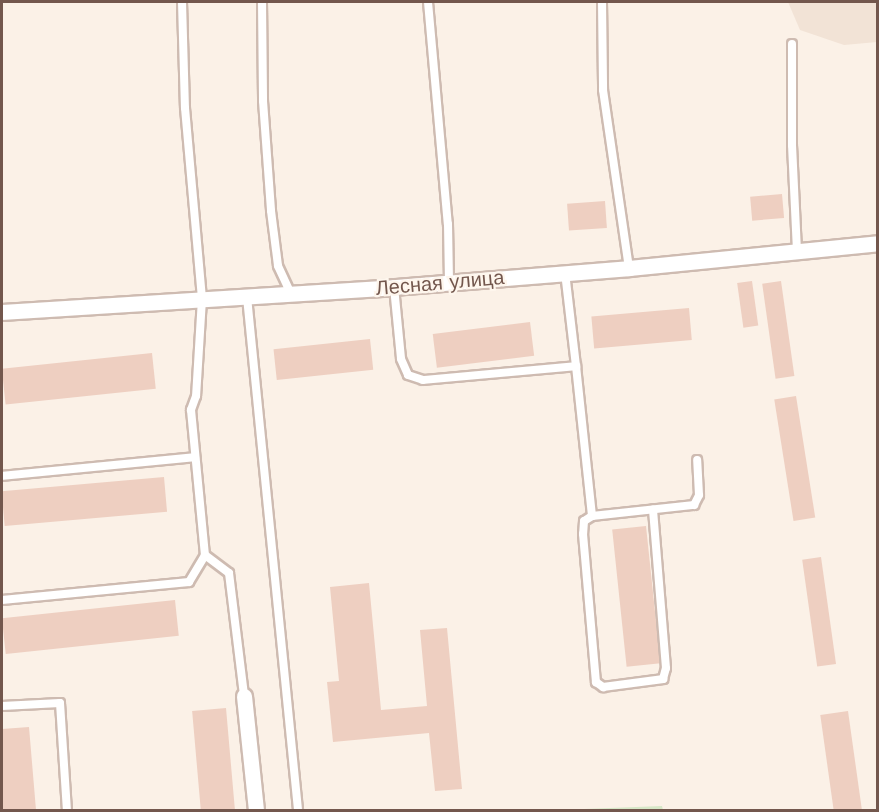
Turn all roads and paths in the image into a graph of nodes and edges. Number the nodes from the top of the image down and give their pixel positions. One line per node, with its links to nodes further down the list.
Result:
1 (182, 2): 14 (lane)
2 (262, 2): 12 (lane)
3 (428, 2): 10 (lane)
4 (602, 2): 8 (lane)
5 (792, 44): 7 (lane)
6 (878, 243): 7 (street, Лесная улица)
7 (798, 253): 8 (street, Лесная улица)
8 (629, 268): 9 (street, Лесная улица)
9 (565, 273): 10 (street, Лесная улица); 16 (lane)
10 (449, 282): 11 (street, Лесная улица)
11 (394, 287): 12 (street, Лесная улица); 16 (lane)
12 (291, 294): 13 (street, Лесная улица)
13 (247, 297): 14 (street, Лесная улица); 28 (lane)
14 (202, 299): 15 (street, Лесная улица); 17 (lane)
15 (2, 312)
16 (576, 366): 21 (lane)
17 (195, 457): 19 (lane); 22 (lane)
18 (697, 460): 20 (lane)
19 (2, 476)
20 (653, 510): 21 (lane); 21 (lane)
21 (592, 516)
22 (205, 555): 23 (lane); 24 (lane)
23 (2, 600)
24 (244, 696): 27 (street)
25 (2, 706): 26 (lane)
26 (67, 810)
27 (256, 810)
28 (298, 810)

